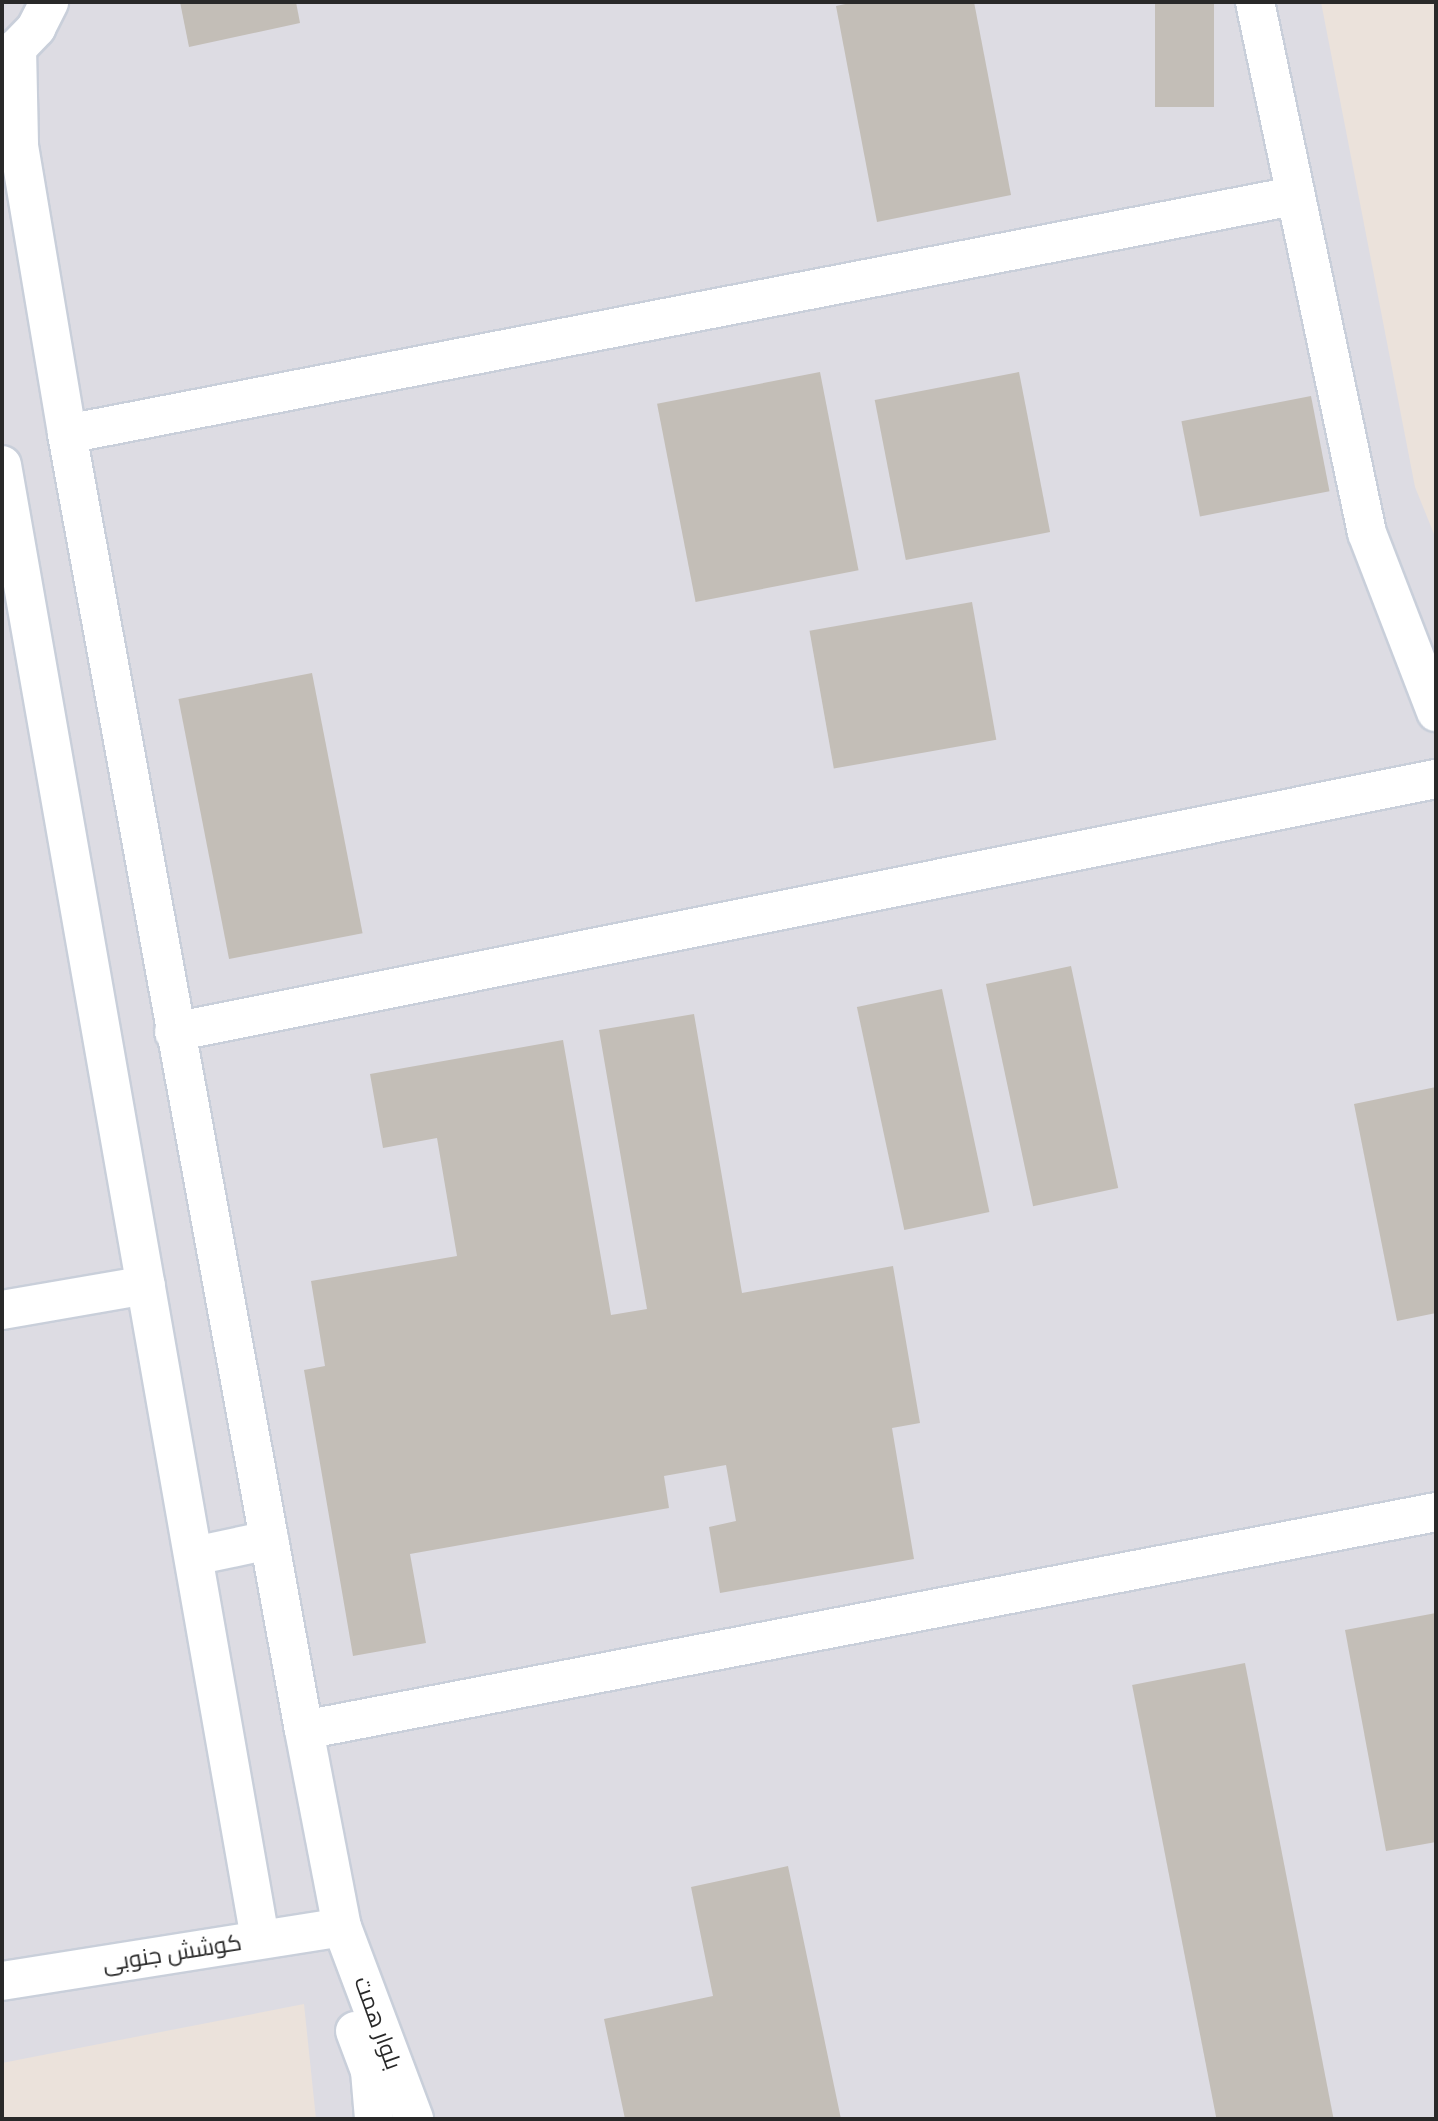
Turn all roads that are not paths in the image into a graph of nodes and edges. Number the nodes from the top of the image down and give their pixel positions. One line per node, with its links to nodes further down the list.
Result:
1 (49, 2): 3 (street)
2 (1255, 2): 4 (street)
3 (9, 53): 5 (street)
4 (1294, 195): 5 (street); 8 (street)
5 (67, 434): 10 (street)
6 (2, 465): 7 (street)
7 (12, 574): 11 (street)
8 (1436, 712)
9 (1436, 779): 10 (street)
10 (174, 1032): 14 (street)
11 (146, 1285): 12 (street); 15 (street)
12 (2, 1310)
13 (1436, 1512): 16 (street)
14 (269, 1540): 15 (street); 16 (street)
15 (194, 1556): 18 (street)
16 (304, 1730): 17 (street)
17 (330, 1929): 18 (street, کوشش جنوبی); 20 (street, بلوار همت); 21 (street, بلوار همت)
18 (260, 1939): 19 (street, کوشش جنوبی)
19 (2, 1981)
20 (374, 2119)
21 (414, 2119)

